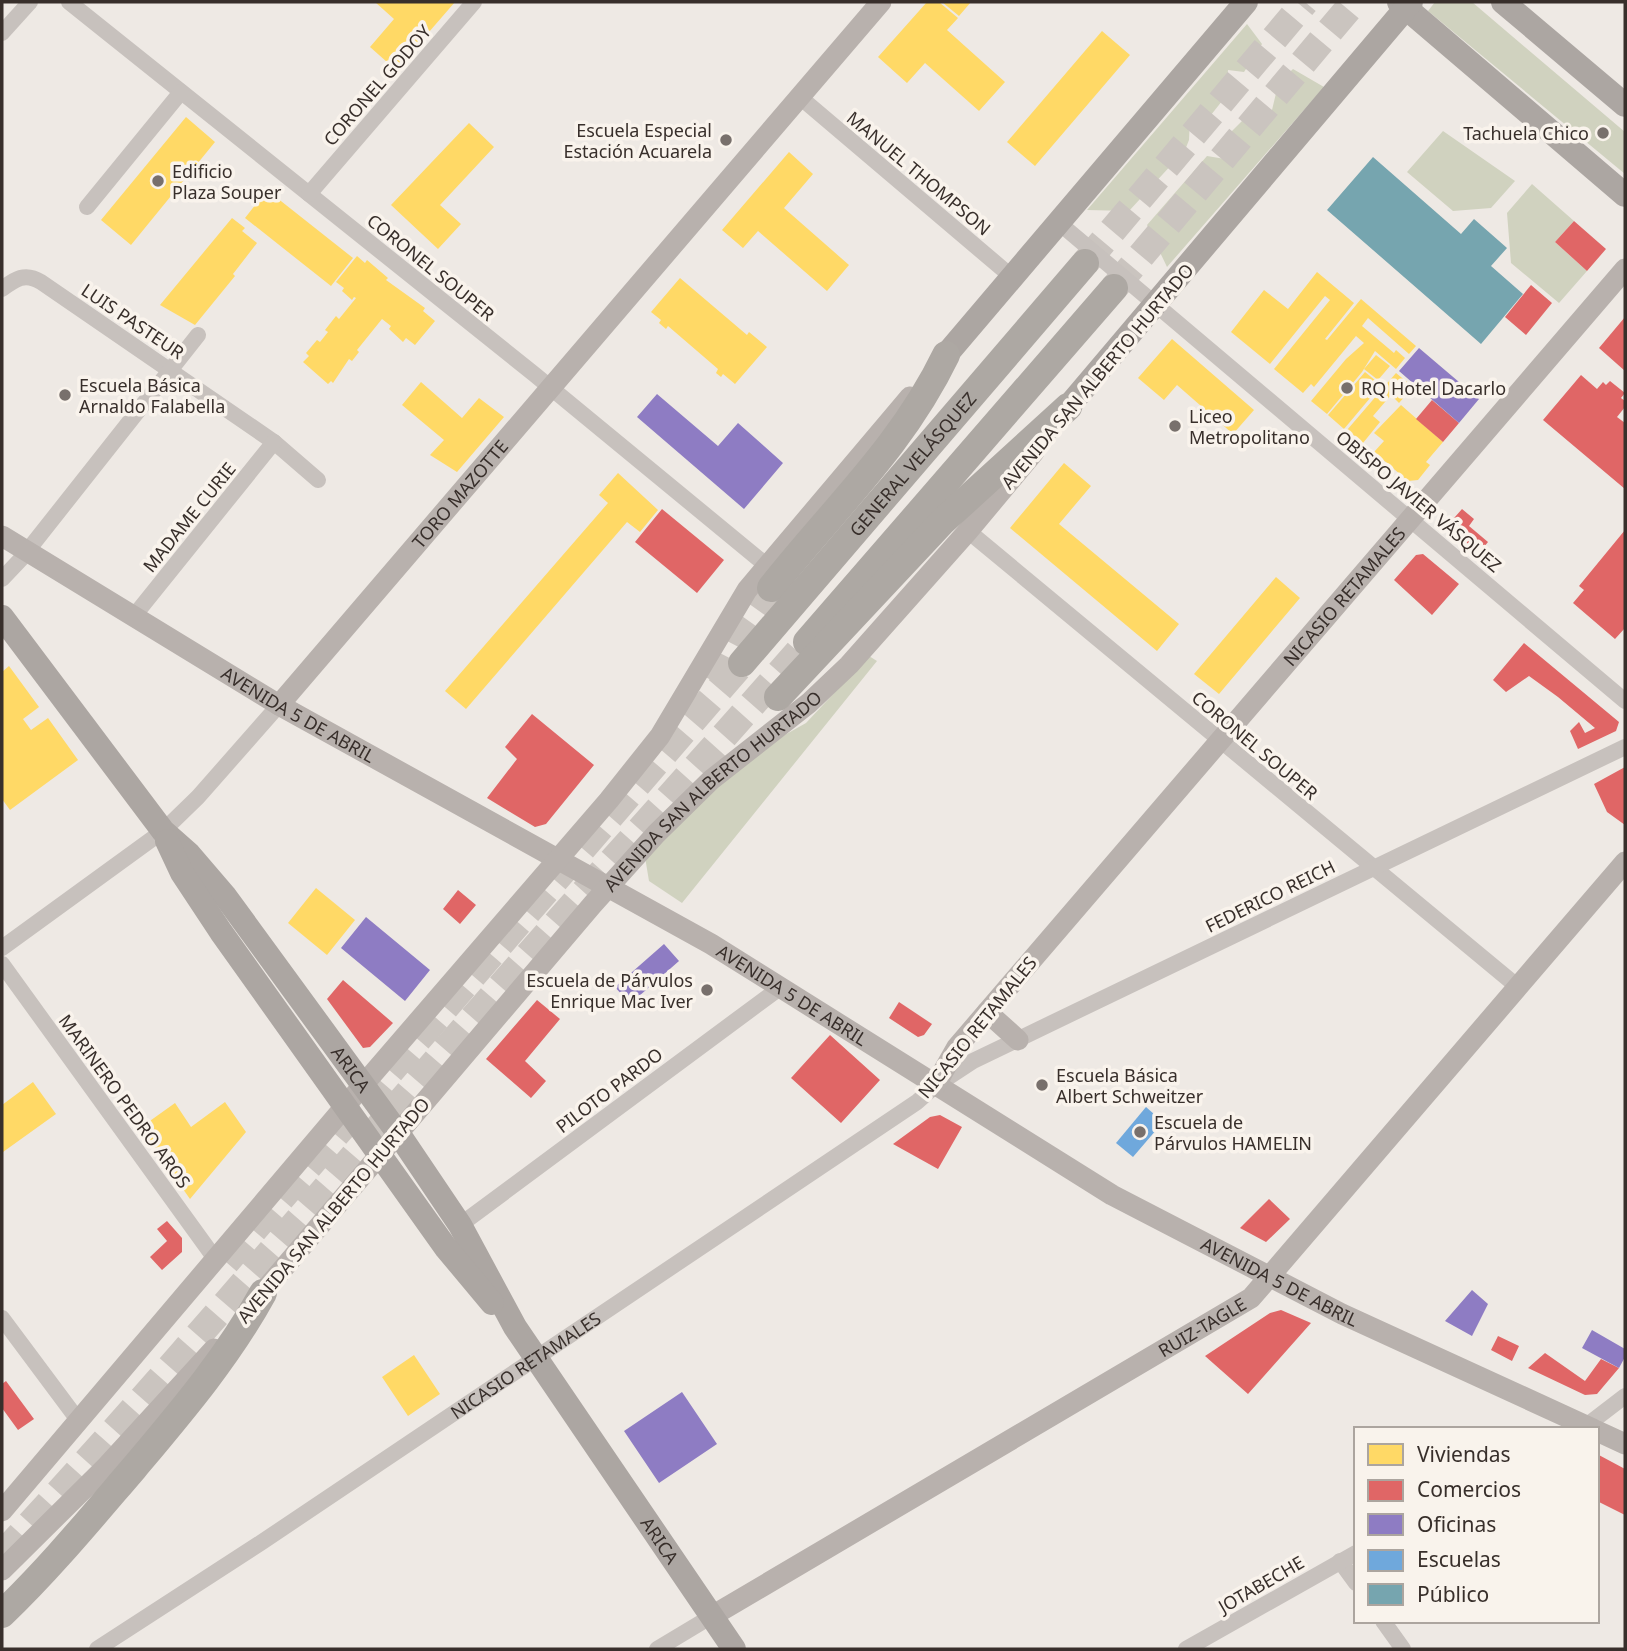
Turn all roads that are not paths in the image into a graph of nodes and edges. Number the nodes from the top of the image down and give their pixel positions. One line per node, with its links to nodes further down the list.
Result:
1 (30, 2): 9 (street)
2 (69, 2): 10 (street, CORONEL SOUPER)
3 (474, 2): 13 (street, CORONEL GODOY)
4 (881, 2): 11 (street, TORO MAZOTTE)
5 (1246, 2): 16 (main road)
6 (1503, 2): 8 (main road)
7 (1405, 4): 14 (main road); 22 (main road, AVENIDA SAN ALBERTO HURTADO)
8 (1520, 11): 12 (main road)
9 (2, 33)
10 (181, 92): 13 (street, CORONEL SOUPER); 15 (street)
11 (801, 98): 19 (street, MANUEL THOMPSON); 26 (street, TORO MAZOTTE)
12 (1625, 105)
13 (309, 194): 26 (street, CORONEL SOUPER)
14 (1625, 195)
15 (88, 207)
16 (1058, 222): 19 (main road); 22 (street, OBISPO JAVIER VÁSQUEZ)
17 (1085, 263): 39 (highway, GENERAL VELÁSQUEZ)
18 (1625, 269): 30 (street, NICASIO RETAMALES)
19 (1012, 277): 24 (main road)
20 (1114, 288): 38 (highway, GENERAL VELÁSQUEZ)
21 (2, 289): 25 (street, LUIS PASTEUR)
22 (1155, 304): 27 (main road, AVENIDA SAN ALBERTO HURTADO); 30 (street, OBISPO JAVIER VÁSQUEZ)
23 (198, 335): 25 (street)
24 (946, 355): 34 (highway)
25 (170, 370): 28 (street, LUIS PASTEUR); 33 (street)
26 (551, 388): 34 (street, CORONEL SOUPER); 42 (street, TORO MAZOTTE)
27 (1068, 407): 31 (street, AVENIDA SAN ALBERTO HURTADO); 40 (highway)
28 (274, 442): 29 (street, LUIS PASTEUR); 36 (street, MADAME CURIE)
29 (318, 480)
30 (1411, 519): 41 (street, OBISPO JAVIER VÁSQUEZ); 43 (street, NICASIO RETAMALES)
31 (968, 531): 43 (street, CORONEL SOUPER); 49 (street, AVENIDA SAN ALBERTO HURTADO)
32 (2, 536): 33 (street, AVENIDA 5 DE ABRIL)
33 (27, 551): 35 (street); 36 (street, AVENIDA 5 DE ABRIL)
34 (769, 577): 46 (street)
35 (2, 579)
36 (134, 616): 42 (street, AVENIDA 5 DE ABRIL)
37 (2, 617): 45 (main road, ARICA)
38 (807, 642)
39 (742, 663)
40 (778, 697)
41 (1625, 701)
42 (279, 705): 45 (street, TORO MAZOTTE); 46 (street, AVENIDA 5 DE ABRIL)
43 (1221, 741): 48 (street, CORONEL SOUPER); 54 (street, NICASIO RETAMALES)
44 (1625, 747): 48 (street, FEDERICO REICH)
45 (163, 831): 50 (street, TORO MAZOTTE); 56 (main road, ARICA); 58 (main road, ARICA)
46 (558, 861): 49 (street, AVENIDA 5 DE ABRIL); 56 (street)
47 (1625, 862): 53 (street, RUIZ-TAGLE)
48 (1374, 868): 53 (street, CORONEL SOUPER); 55 (street, FEDERICO REICH)
49 (608, 887): 52 (street, AVENIDA 5 DE ABRIL); 59 (street, AVENIDA SAN ALBERTO HURTADO)
50 (2, 948)
51 (2, 964): 62 (street, MARINERO PEDRO AROS)
52 (782, 987): 57 (street, AVENIDA 5 DE ABRIL); 61 (street, PILOTO PARDO)
53 (1518, 987): 63 (street, RUIZ-TAGLE)
54 (987, 1012): 55 (street); 57 (street, NICASIO RETAMALES)
55 (1018, 1040): 57 (street, FEDERICO REICH)
56 (364, 1084): 58 (street); 59 (main road, ARICA)
57 (935, 1086): 63 (street, AVENIDA 5 DE ABRIL); 67 (street, NICASIO RETAMALES)
58 (346, 1106): 60 (main road, ARICA); 62 (street)
59 (398, 1133): 60 (street, AVENIDA SAN ALBERTO HURTADO); 61 (main road, ARICA)
60 (381, 1153): 64 (street, AVENIDA SAN ALBERTO HURTADO); 66 (main road, ARICA)
61 (460, 1224): 66 (main road, ARICA)
62 (216, 1260): 69 (street)
63 (1270, 1278): 70 (street, AVENIDA 5 DE ABRIL); 80 (street, RUIZ-TAGLE)
64 (263, 1293): 77 (street, AVENIDA SAN ALBERTO HURTADO); 79 (highway)
65 (2, 1318): 69 (street)
66 (515, 1327): 67 (main road, ARICA)
67 (536, 1357): 80 (main road, ARICA); 82 (street, NICASIO RETAMALES)
68 (1625, 1396): 71 (street)
69 (78, 1420): 74 (street)
70 (1586, 1427)
71 (1592, 1427)
72 (1599, 1433): 73 (street, AVENIDA 5 DE ABRIL)
73 (1625, 1444)
74 (2, 1510)
75 (1354, 1554): 76 (street, JOTABECHE)
76 (1340, 1561): 78 (street); 85 (street, JOTABECHE)
77 (2, 1570)
78 (1354, 1580)
79 (2, 1614)
80 (712, 1616): 83 (street, RUIZ-TAGLE); 84 (main road, ARICA)
81 (1384, 1623): 86 (street)
82 (97, 1649)
83 (657, 1649)
84 (734, 1649)
85 (1186, 1649)
86 (1404, 1649)

